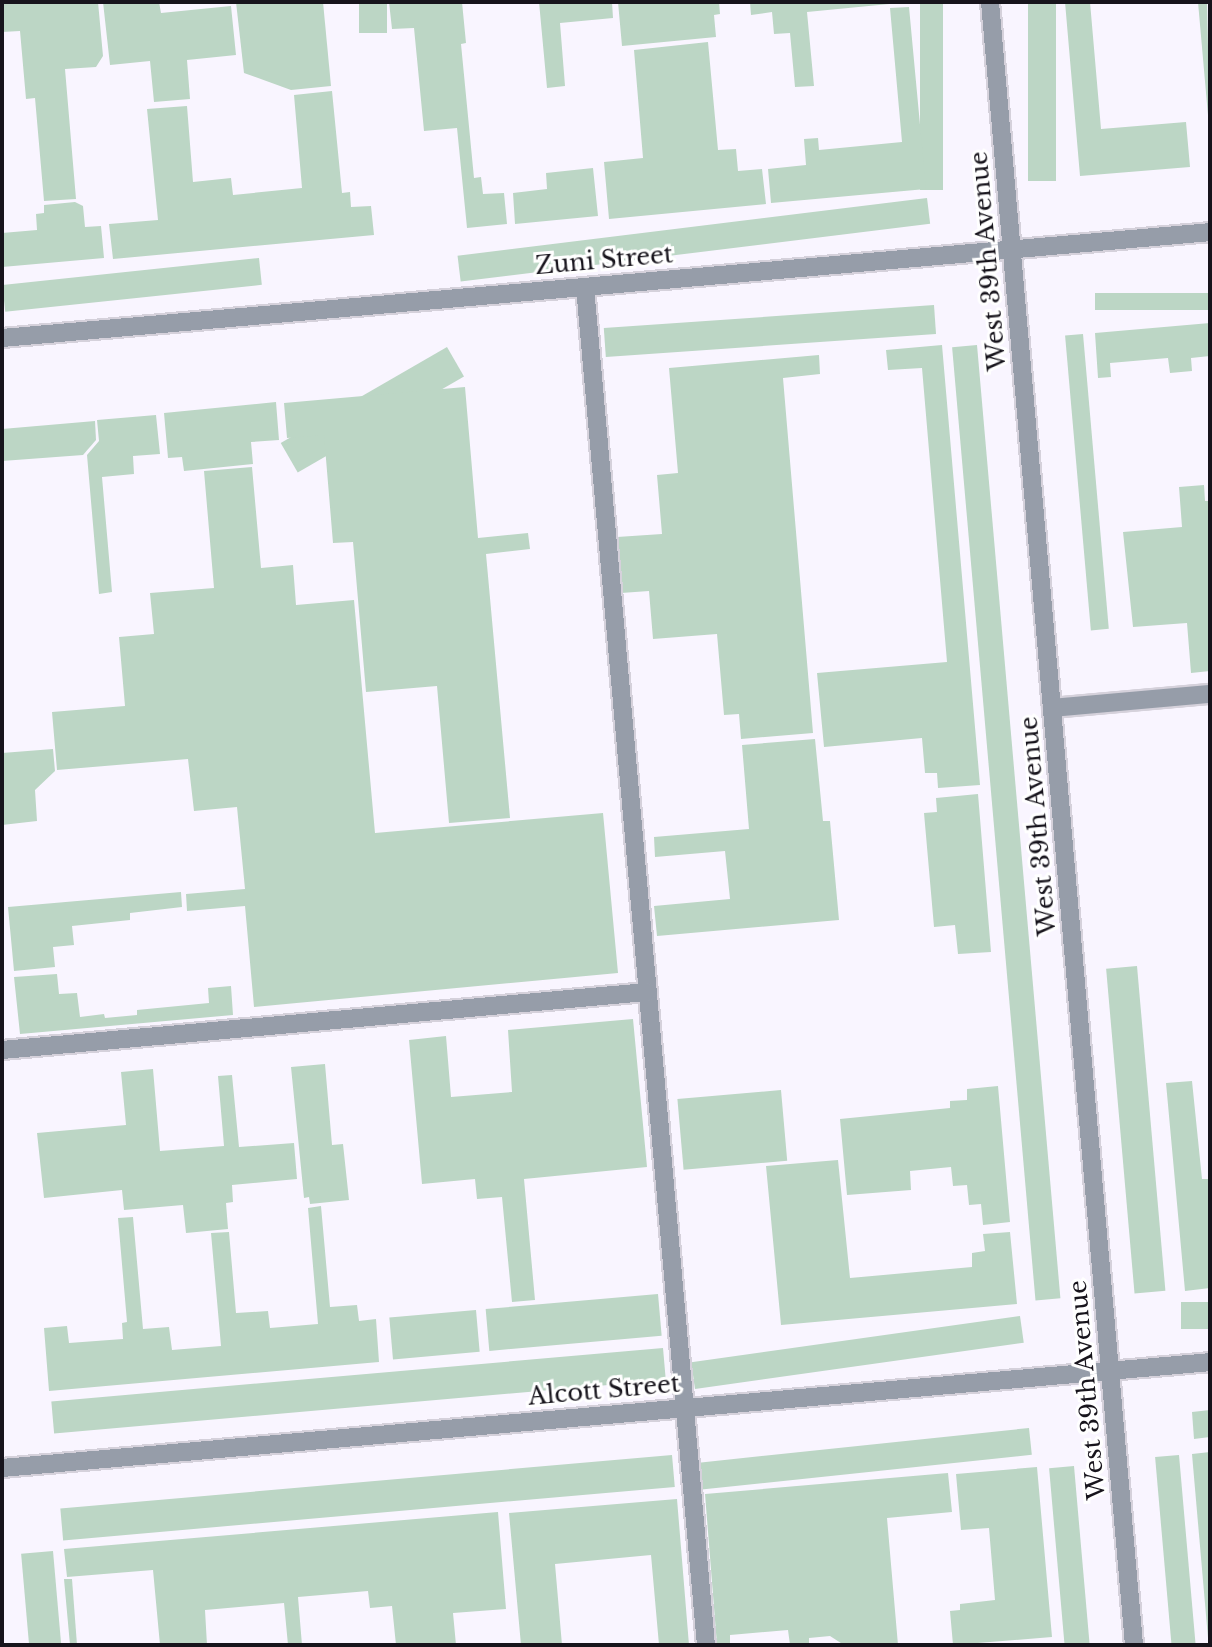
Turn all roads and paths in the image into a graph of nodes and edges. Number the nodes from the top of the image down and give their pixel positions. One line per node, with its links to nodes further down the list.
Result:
1 (990, 2): 3 (street, West 39th Avenue)
2 (1210, 232): 3 (street, Zuni Street)
3 (1012, 249): 4 (street, Zuni Street); 7 (street, West 39th Avenue)
4 (585, 286): 5 (street, Zuni Street); 8 (street)
5 (2, 338)
6 (1210, 694): 7 (street)
7 (1052, 708): 11 (street, West 39th Avenue)
8 (647, 992): 9 (street); 12 (street)
9 (2, 1051)
10 (1210, 1362): 11 (street, Alcott Street)
11 (1110, 1371): 12 (street, Alcott Street); 15 (street, West 39th Avenue)
12 (685, 1408): 13 (street, Alcott Street); 14 (street)
13 (2, 1468)
14 (706, 1645)
15 (1134, 1645)

